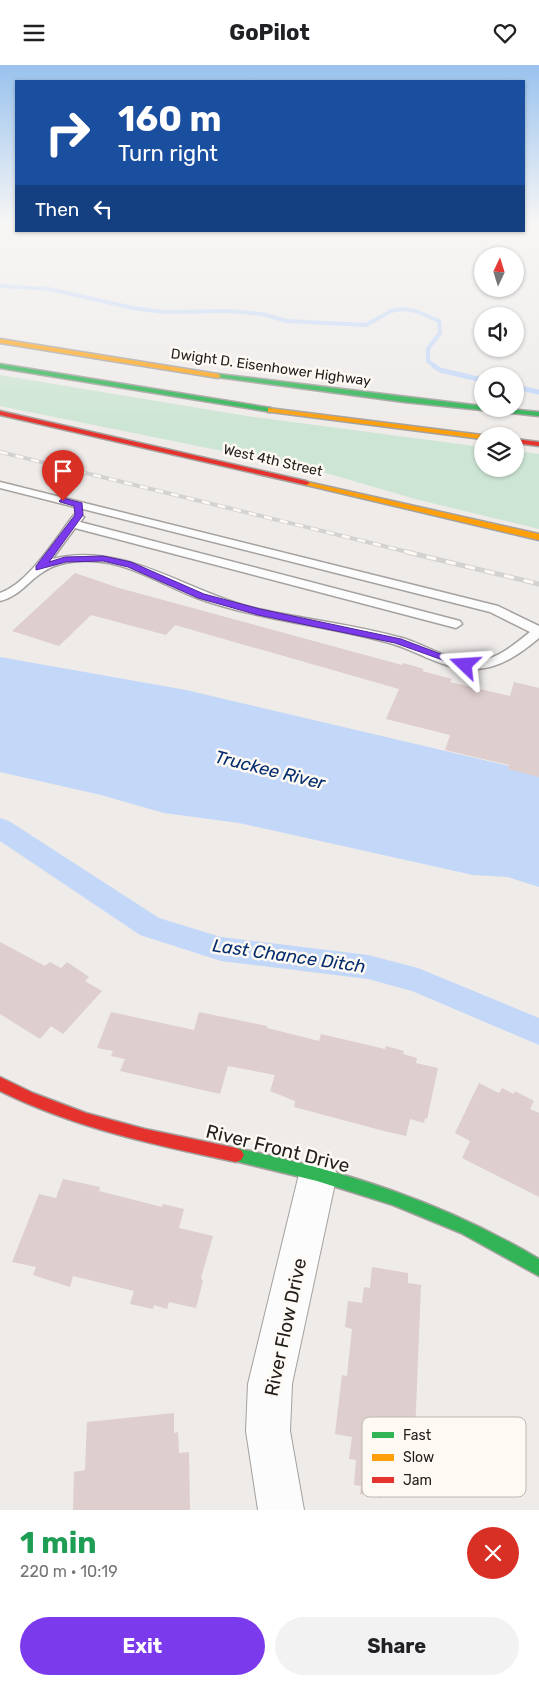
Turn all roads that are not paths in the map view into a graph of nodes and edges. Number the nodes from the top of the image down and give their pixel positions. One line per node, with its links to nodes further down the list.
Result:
1 (0, 341): 4 (main road, Dwight D. Eisenhower Highway)
2 (0, 366): 5 (main road)
3 (0, 413): 11 (main road, West 4th Street)
4 (539, 415)
5 (474, 436)
6 (524, 442): 7 (main road)
7 (539, 444)
8 (0, 485): 9 (lane)
9 (79, 504): 10 (lane); 15 (lane)
10 (73, 524): 12 (lane); 14 (lane)
11 (539, 537)
12 (40, 568): 13 (lane); 15 (lane)
13 (0, 597)
14 (456, 623)
15 (539, 631)
16 (0, 1084): 17 (main road, River Front Drive)
17 (318, 1174): 18 (main road, River Front Drive); 19 (street, River Flow Drive)
18 (539, 1268)
19 (281, 1510)

